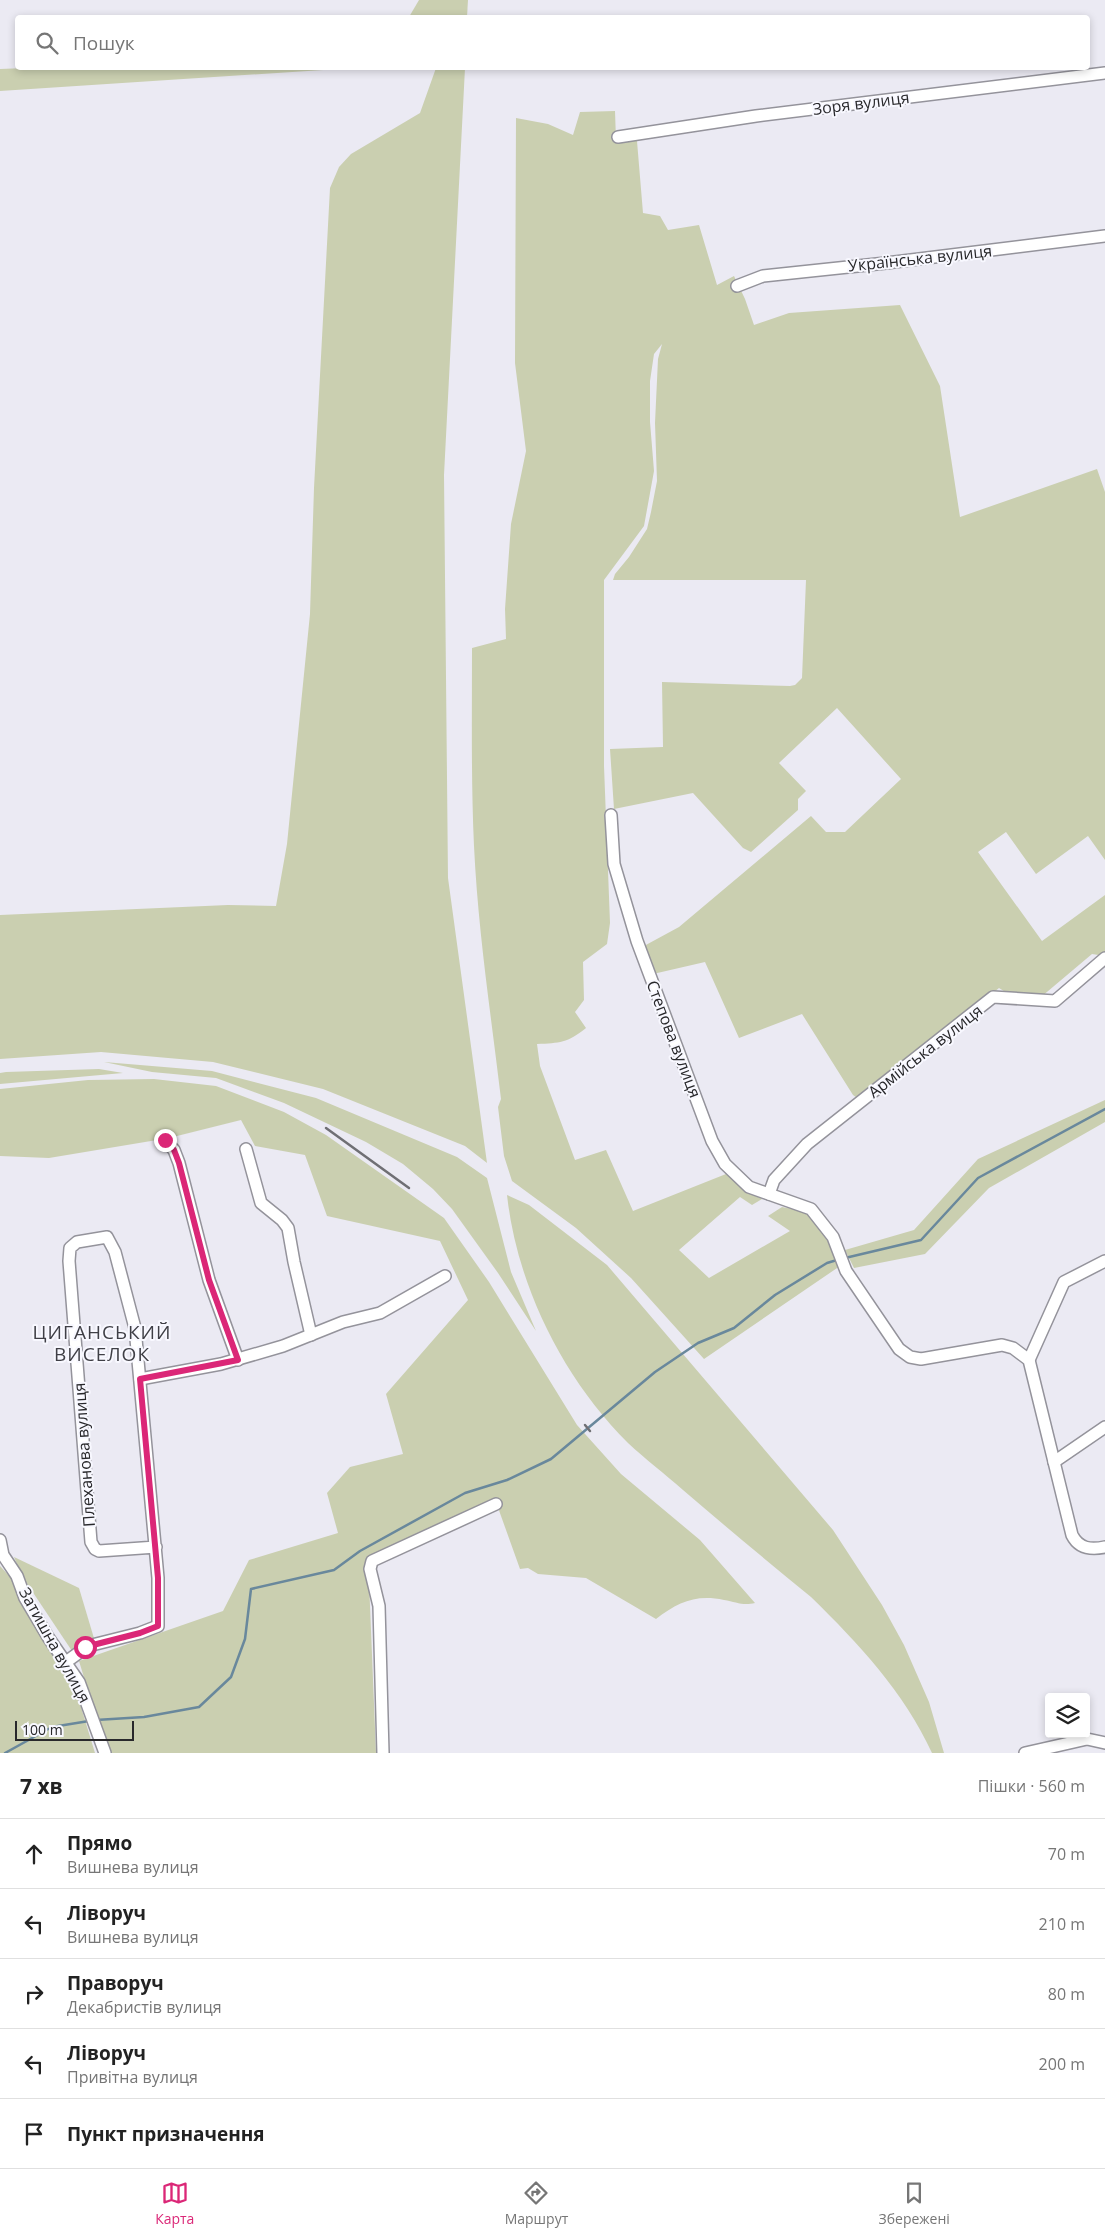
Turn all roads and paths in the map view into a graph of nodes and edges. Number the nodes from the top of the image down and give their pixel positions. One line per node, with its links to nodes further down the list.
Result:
1 (1105, 73): 2 (street, Зоря вулиця)
2 (618, 137)
3 (1105, 236): 4 (street, Українська вулиця)
4 (737, 286)
5 (611, 815): 9 (street, Степова вулиця)
6 (1105, 958): 9 (street, Армійська вулиця)
7 (164, 1139): 13 (street)
8 (246, 1149): 12 (street)
9 (769, 1194): 14 (street, Степова вулиця)
10 (1105, 1261): 14 (street)
11 (445, 1276): 12 (street)
12 (311, 1335): 13 (street)
13 (238, 1360): 15 (street)
14 (1029, 1360): 17 (street)
15 (140, 1379): 20 (street); 20 (street, Плеханова вулиця)
16 (1105, 1427): 17 (street)
17 (1054, 1462): 21 (street)
18 (496, 1504): 25 (street)
19 (0, 1545): 22 (street, Затишна вулиця)
20 (156, 1546): 22 (street)
21 (1105, 1547)
22 (66, 1662): 24 (street, Затишна вулиця)
23 (1105, 1743): 26 (street)
24 (105, 1753)
25 (383, 1753)
26 (1025, 1753)

